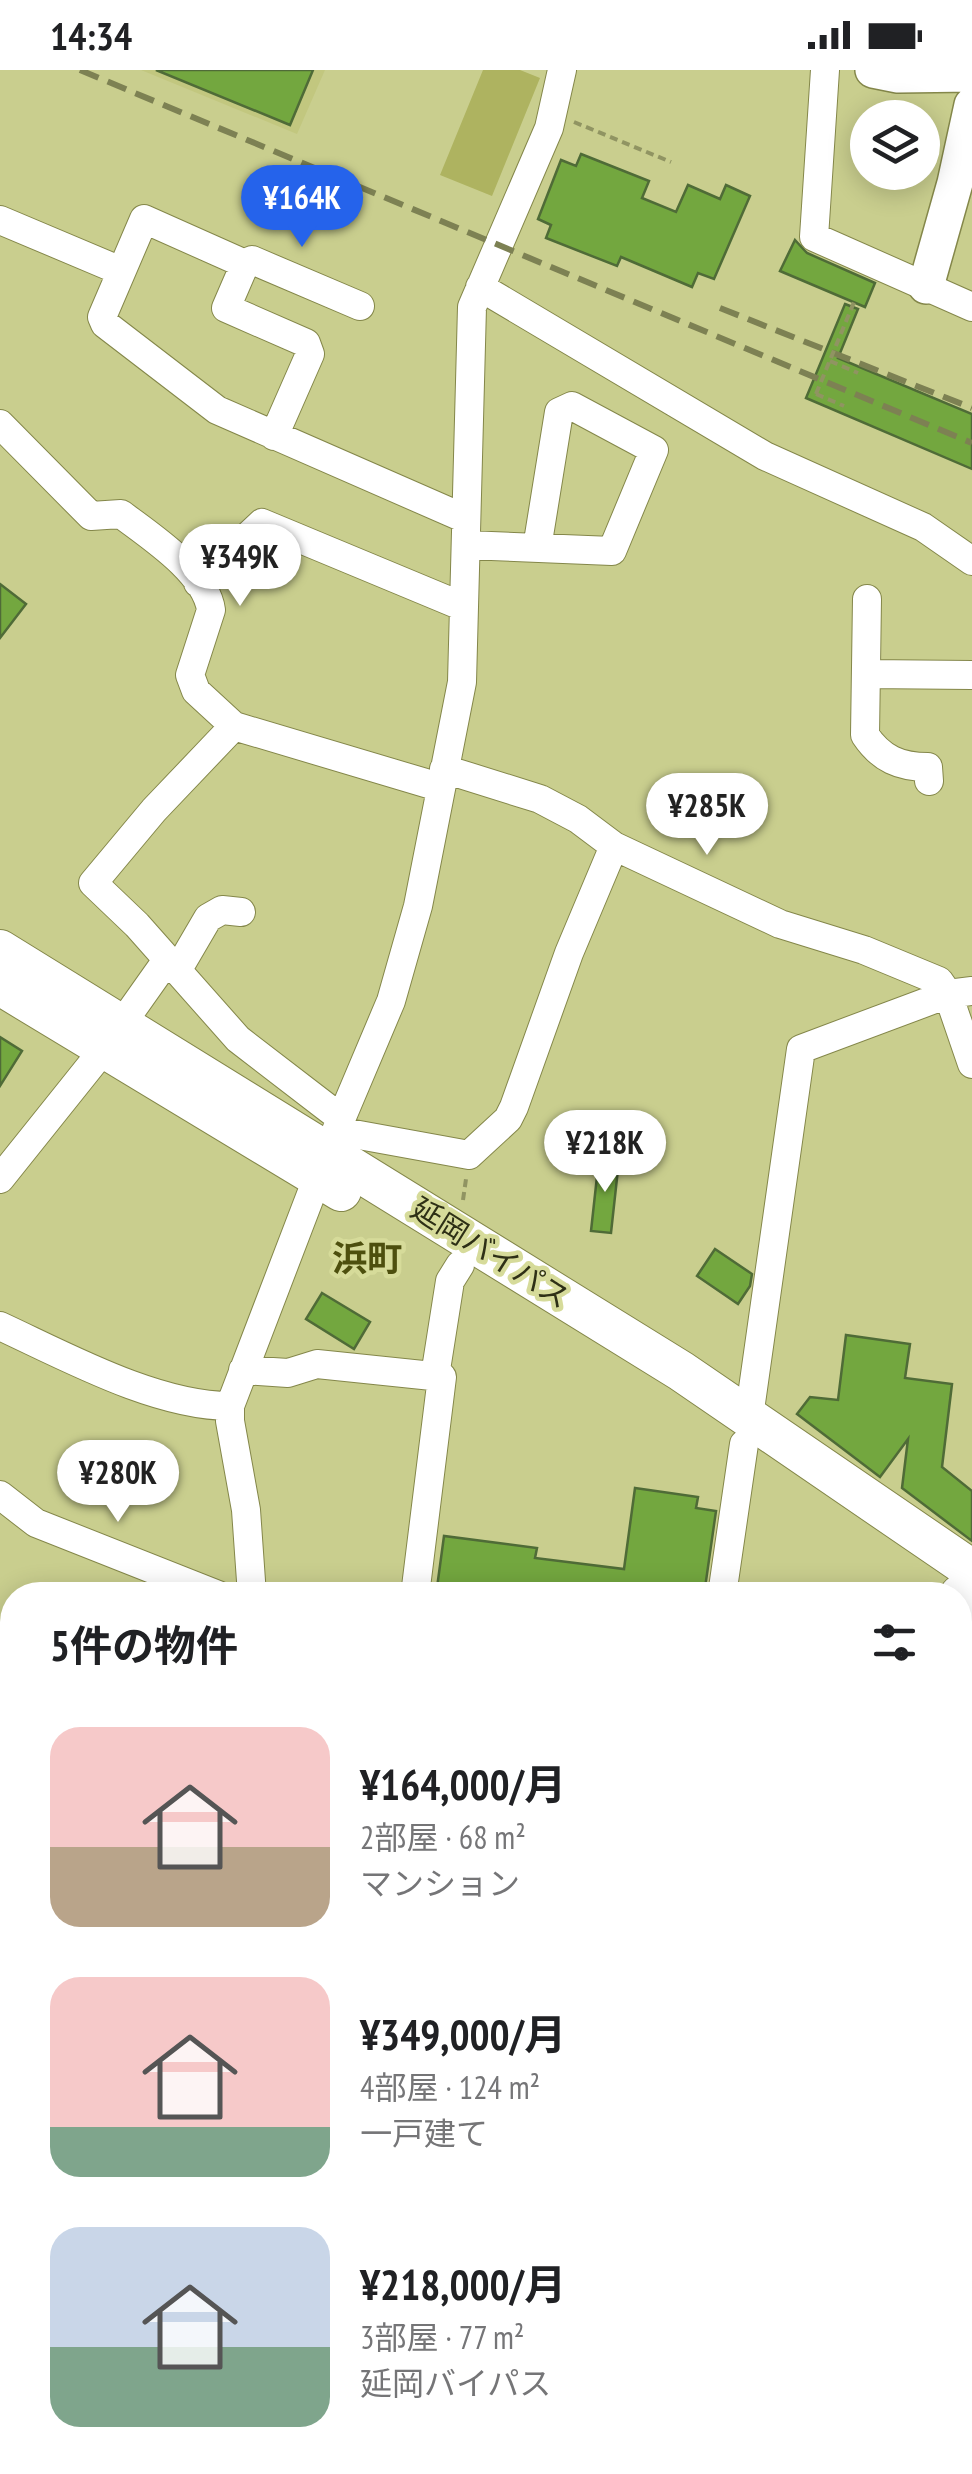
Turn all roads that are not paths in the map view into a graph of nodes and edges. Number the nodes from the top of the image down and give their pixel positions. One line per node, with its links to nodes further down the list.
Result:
1 (562, 70): 11 (street)
2 (825, 70): 10 (street)
3 (873, 70): 4 (main road)
4 (972, 74)
5 (972, 105): 6 (main road)
6 (964, 184): 10 (main road)
7 (0, 220): 9 (street)
8 (245, 264): 9 (street); 12 (street); 15 (street)
9 (121, 271): 15 (street)
10 (926, 286): 13 (street)
11 (480, 287): 16 (street); 18 (street)
12 (360, 306)
13 (972, 307)
14 (0, 424): 19 (street)
15 (274, 436): 16 (street)
16 (466, 532): 17 (street); 21 (street)
17 (538, 548): 17 (street)
18 (972, 561)
19 (198, 583): 21 (street); 24 (street)
20 (867, 599): 22 (street)
21 (464, 607): 25 (street)
22 (867, 674): 23 (street); 26 (street)
23 (972, 675)
24 (234, 726): 25 (street); 30 (street)
25 (442, 778): 27 (street); 35 (street)
26 (929, 782)
27 (614, 846): 32 (street); 35 (street)
28 (241, 912): 30 (street)
29 (0, 950): 33 (highway, 延岡バイパス)
30 (172, 966): 33 (street); 35 (street)
31 (0, 985): 33 (highway, 延岡バイパス)
32 (960, 992): 34 (street); 42 (street)
33 (112, 1037): 35 (highway, 延岡バイパス); 36 (street)
34 (972, 1064)
35 (332, 1144): 37 (highway, 延岡バイパス); 39 (street)
36 (0, 1180)
37 (459, 1248): 40 (street); 42 (highway, 延岡バイパス)
38 (0, 1326): 41 (street)
39 (243, 1370): 40 (street); 41 (street)
40 (435, 1376): 47 (street)
41 (230, 1406): 46 (street)
42 (747, 1430): 44 (highway, 延岡バイパス); 48 (street); 49 (highway, 延岡バイパス)
43 (0, 1495): 45 (street)
44 (972, 1570)
45 (185, 1582)
46 (251, 1582)
47 (417, 1582)
48 (724, 1582)
49 (942, 1582)

